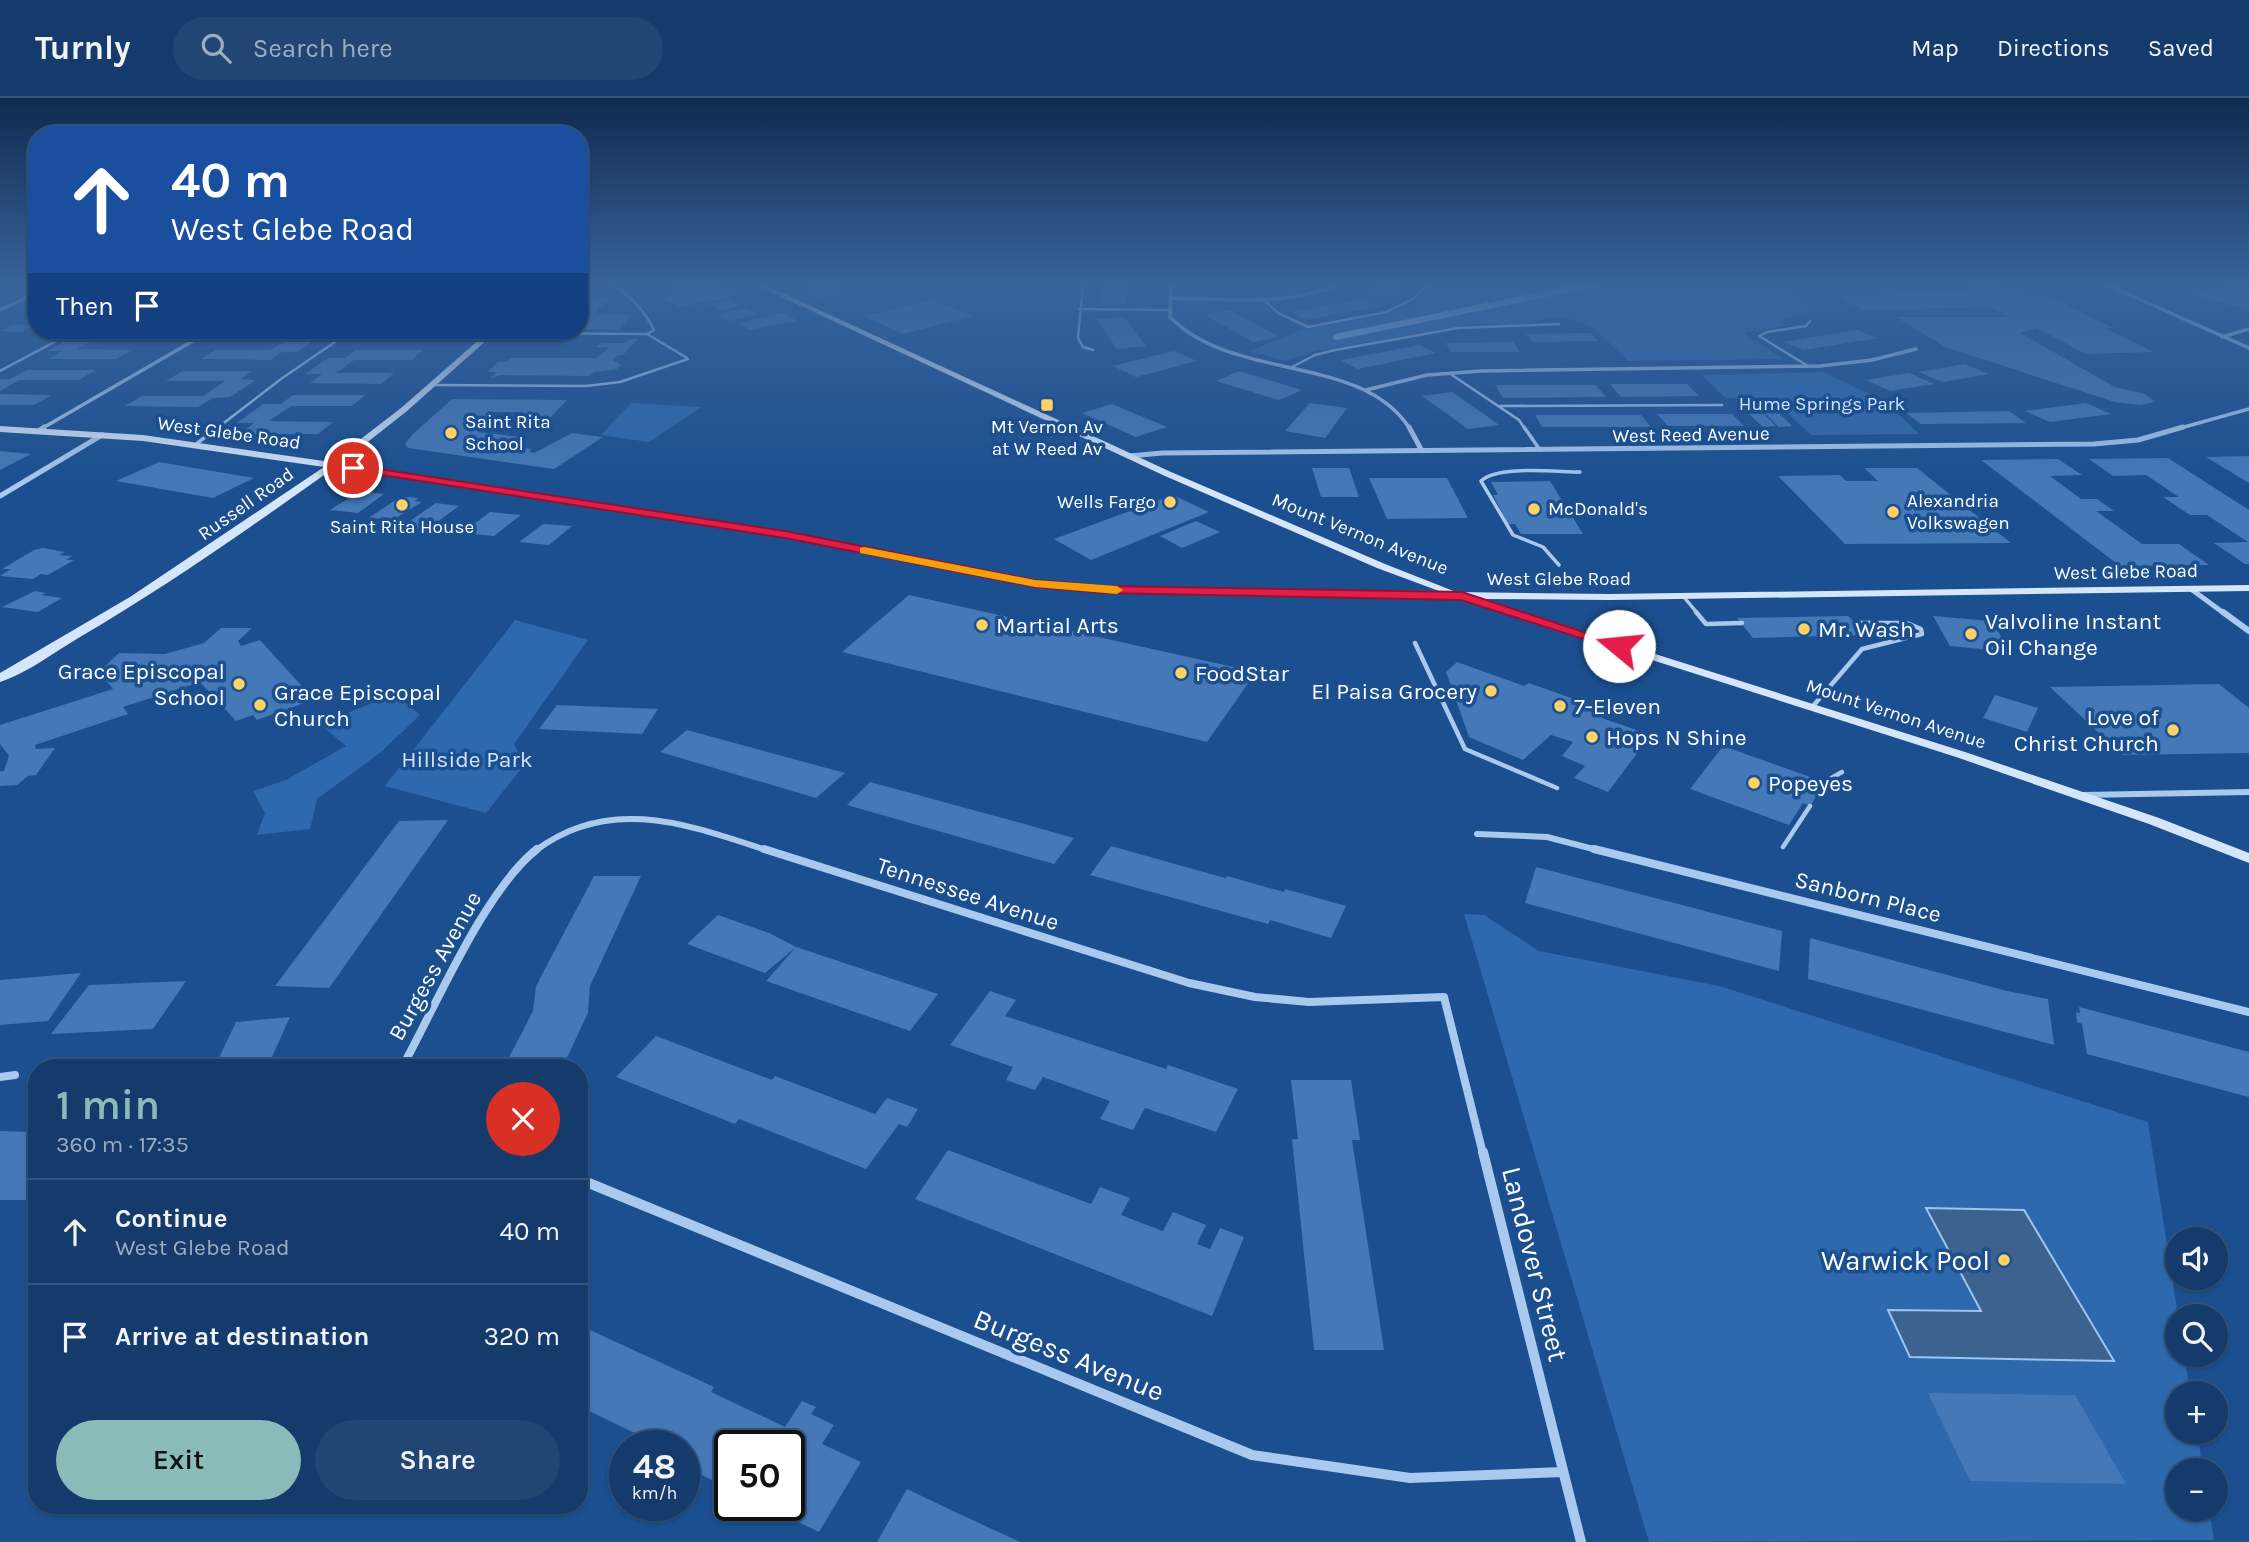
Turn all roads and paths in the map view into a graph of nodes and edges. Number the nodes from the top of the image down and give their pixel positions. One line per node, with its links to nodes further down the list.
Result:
1 (37, 351): 13 (lane)
2 (175, 351): 21 (street)
3 (321, 351): 23 (lane)
4 (470, 351): 15 (main road, Russell Road)
5 (676, 351): 15 (lane)
6 (903, 351): 26 (main road, Mount Vernon Avenue)
7 (1228, 351): 12 (street)
8 (1329, 351): 12 (lane)
9 (1783, 351): 11 (lane)
10 (1906, 351): 11 (street)
11 (1808, 366): 14 (street)
12 (1290, 368): 16 (street)
13 (0, 371)
14 (1449, 373): 16 (street); 18 (lane)
15 (431, 385): 27 (main road, Russell Road)
16 (1366, 390): 25 (street)
17 (1722, 405): 18 (lane)
18 (1498, 406): 24 (lane)
19 (2249, 409): 24 (street, West Reed Avenue)
20 (0, 429): 21 (main road, West Glebe Road)
21 (38, 431): 22 (main road, West Glebe Road)
22 (102, 435): 23 (main road, West Glebe Road); 29 (street)
23 (195, 445): 27 (main road, West Glebe Road)
24 (1540, 450): 25 (street, West Reed Avenue)
25 (1422, 451): 26 (street, West Reed Avenue)
26 (1129, 456): 33 (main road, Mount Vernon Avenue)
27 (331, 465): 33 (main road, West Glebe Road); 39 (main road, Russell Road)
28 (1580, 472): 30 (lane)
29 (0, 496)
30 (1559, 565)
31 (2249, 588): 32 (main road, West Glebe Road)
32 (2191, 589): 34 (main road, West Glebe Road); 37 (street)
33 (1462, 596): 34 (main road, West Glebe Road); 40 (main road, Mount Vernon Avenue)
34 (1683, 596): 35 (lane)
35 (1742, 623)
36 (1855, 623): 40 (lane)
37 (2249, 631)
38 (1415, 643): 42 (lane)
39 (0, 678)
40 (1813, 706): 45 (main road, Mount Vernon Avenue)
41 (1842, 772): 43 (lane)
42 (1557, 788)
43 (1820, 791)
44 (2249, 792): 45 (street)
45 (2079, 795): 49 (main road, Mount Vernon Avenue)
46 (1810, 806): 48 (lane)
47 (1476, 834): 52 (street, Sanborn Place)
48 (1783, 847)
49 (2249, 858)
50 (505, 885): 51 (street, Tennessee Avenue); 53 (street, Burgess Avenue)
51 (1444, 997): 57 (street, Landover Street)
52 (2249, 1012)
53 (407, 1059)
54 (15, 1075): 55 (street)
55 (0, 1077)
56 (588, 1183): 57 (street, Burgess Avenue)
57 (1563, 1472): 58 (street, Landover Street)
58 (1581, 1542)

